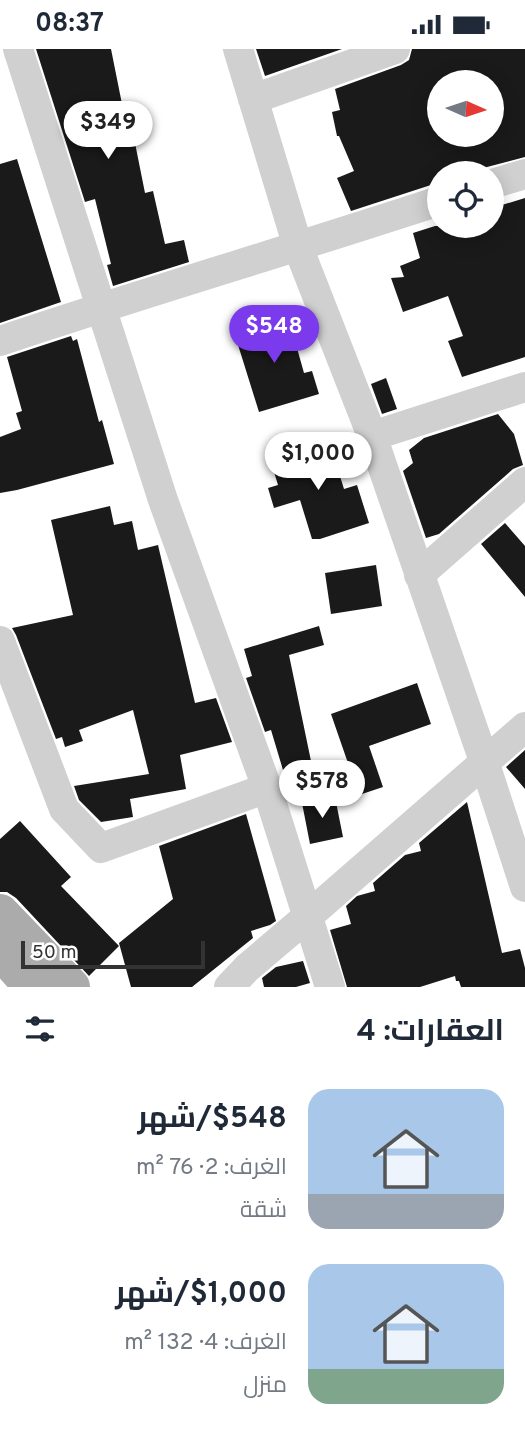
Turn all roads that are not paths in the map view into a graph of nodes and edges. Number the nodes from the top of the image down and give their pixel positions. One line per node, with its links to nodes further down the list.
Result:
1 (18, 49): 9 (street)
2 (238, 49): 4 (street)
3 (395, 49): 4 (street)
4 (253, 99): 8 (street)
5 (525, 174): 6 (street)
6 (504, 180)
7 (427, 205): 8 (street)
8 (299, 247): 9 (street); 12 (street)
9 (101, 307): 10 (street); 18 (street)
10 (0, 341)
11 (525, 387): 12 (street)
12 (372, 436): 14 (street)
13 (525, 482): 14 (street)
14 (419, 575): 17 (street)
15 (0, 641): 18 (street)
16 (525, 727): 17 (street)
17 (484, 761): 19 (street); 21 (street)
18 (267, 788): 21 (street)
19 (525, 887)
20 (0, 913): 24 (main road)
21 (307, 917): 25 (street); 26 (street)
22 (0, 950): 23 (main road)
23 (33, 987)
24 (71, 987)
25 (229, 987)
26 (330, 987)

